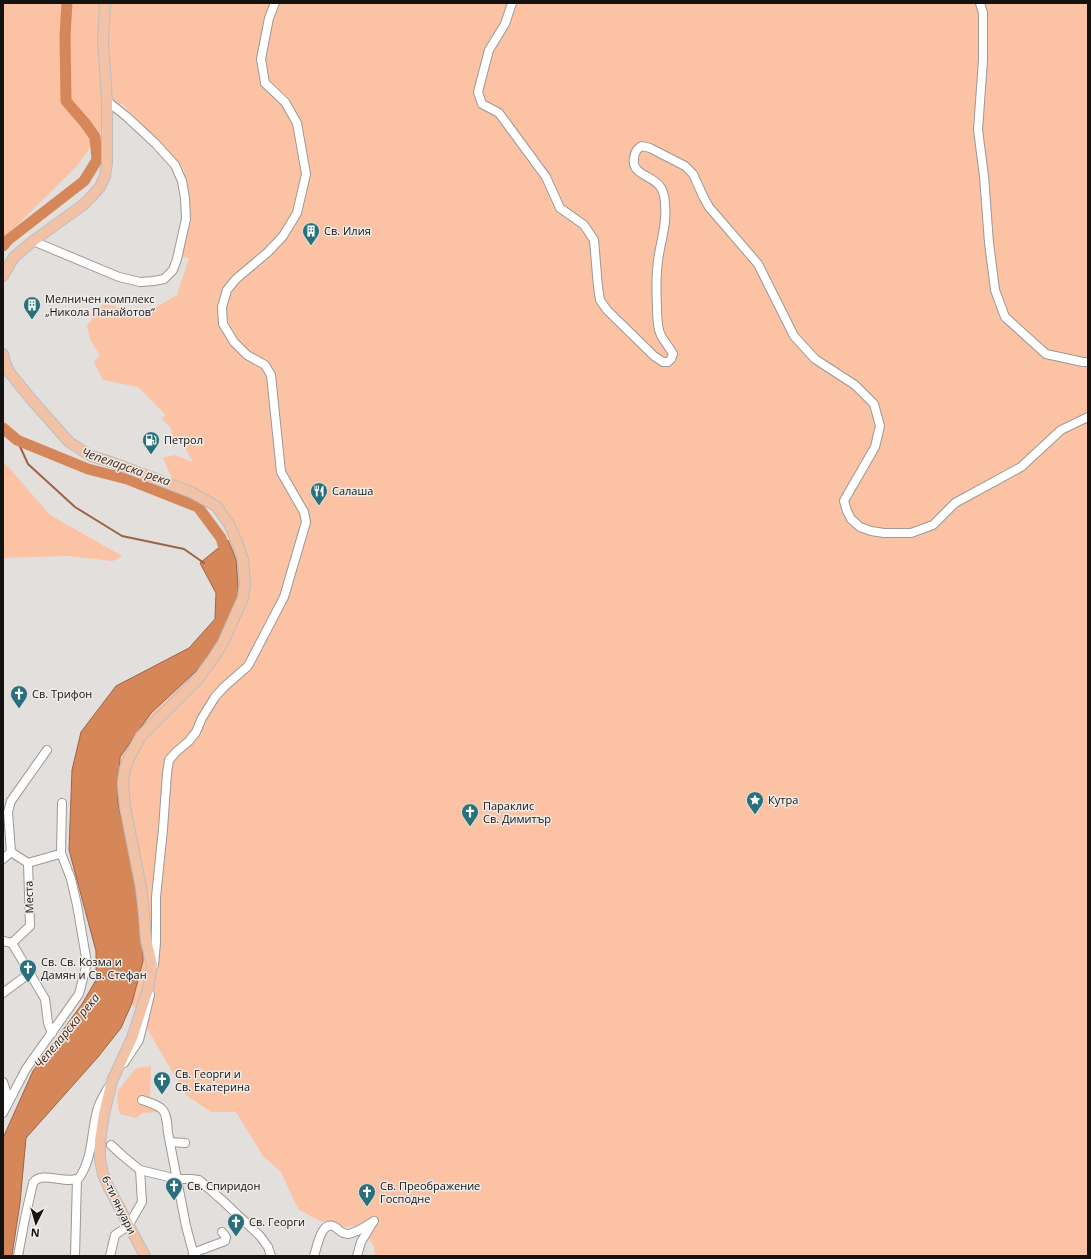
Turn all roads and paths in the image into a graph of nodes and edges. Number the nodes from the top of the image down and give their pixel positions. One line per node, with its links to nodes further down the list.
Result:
1 (105, 3): 5 (main road)
2 (275, 3): 22 (street)
3 (512, 3): 10 (street)
4 (980, 3): 9 (street)
5 (107, 101): 6 (main road); 6 (street)
6 (33, 241): 7 (main road)
7 (3, 276)
8 (3, 354): 22 (main road, 6-ти януари)
9 (1088, 362)
10 (1088, 417)
11 (47, 750): 13 (street)
12 (62, 803): 21 (street)
13 (5, 813): 14 (street)
14 (11, 852): 16 (street); 17 (street)
15 (56, 855): 17 (street)
16 (3, 859)
17 (28, 863): 18 (street, Места)
18 (7, 942): 19 (street)
19 (30, 973): 20 (street); 21 (street)
20 (3, 992)
21 (52, 1033): 25 (street)
22 (112, 1081): 31 (street); 33 (main road, 6-ти януари)
23 (3, 1082): 25 (street)
24 (142, 1100): 27 (street)
25 (5, 1104): 26 (street)
26 (3, 1113)
27 (170, 1142): 28 (street); 32 (street)
28 (185, 1143)
29 (111, 1145): 30 (street)
30 (140, 1170): 32 (street); 33 (street)
31 (77, 1179): 36 (street); 37 (street)
32 (177, 1179): 35 (street); 40 (street)
33 (128, 1226): 38 (street); 39 (main road, 6-ти януари)
34 (222, 1232): 35 (street)
35 (193, 1255)
36 (18, 1256)
37 (75, 1256)
38 (110, 1256)
39 (145, 1256)
40 (271, 1256)
41 (314, 1256): 42 (street)
42 (357, 1256)

